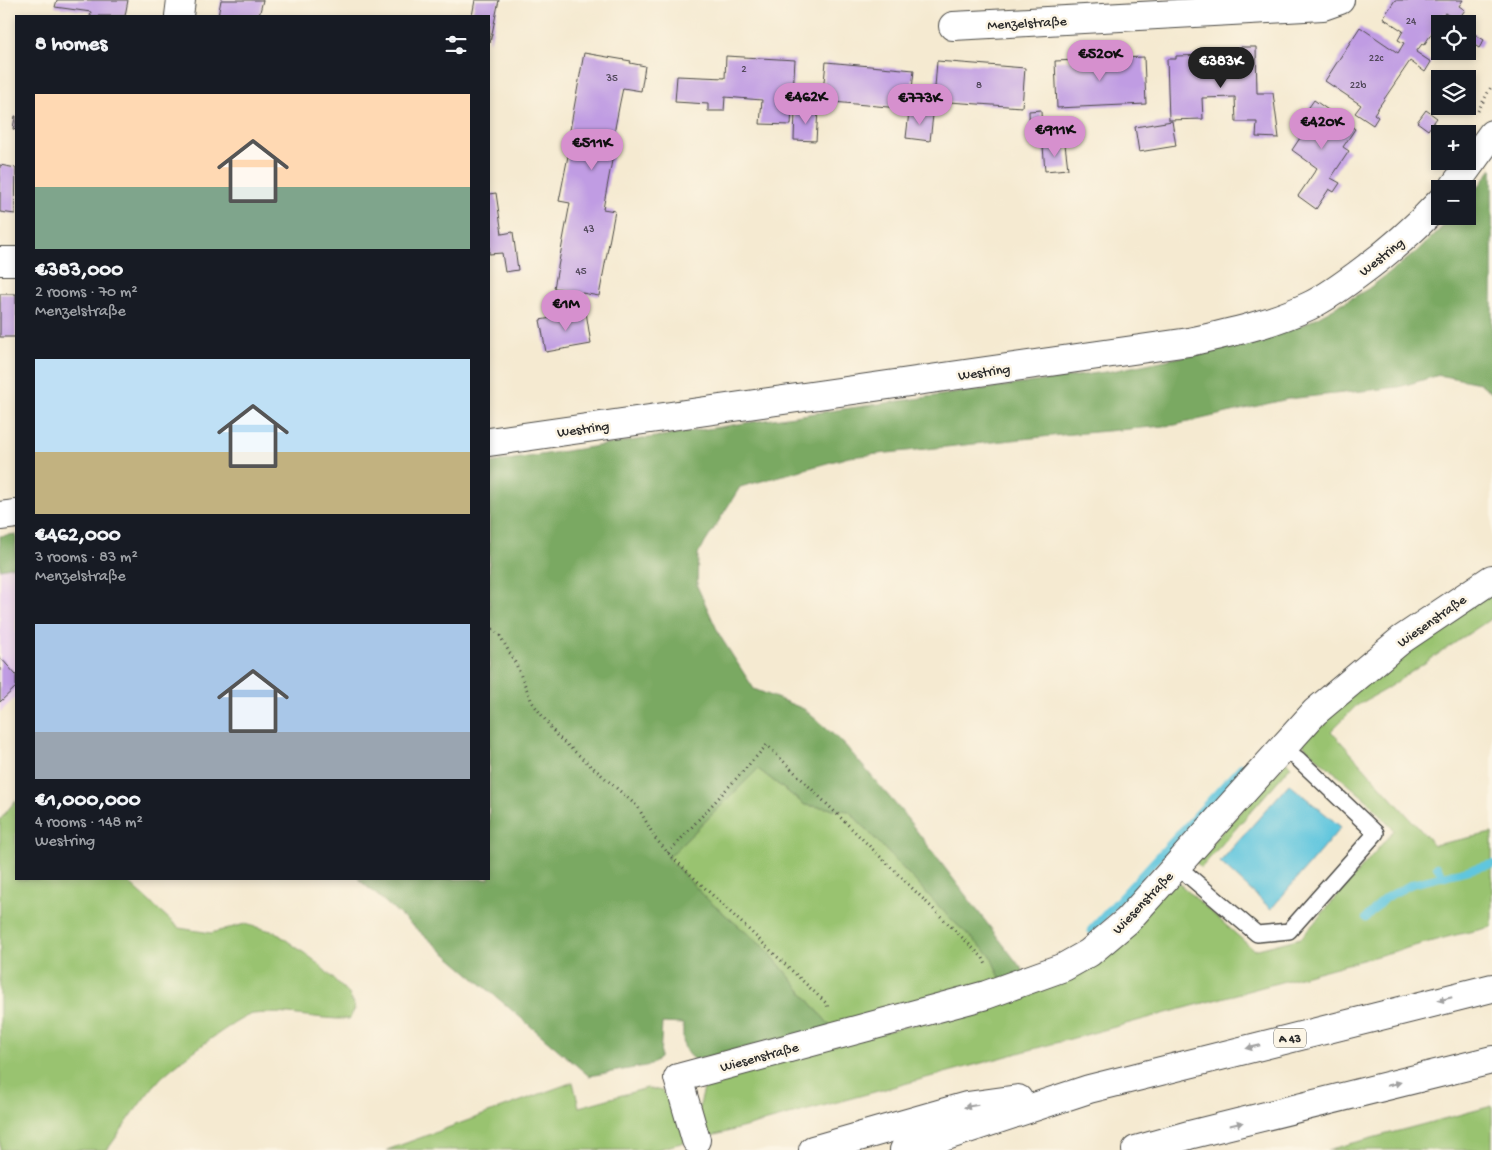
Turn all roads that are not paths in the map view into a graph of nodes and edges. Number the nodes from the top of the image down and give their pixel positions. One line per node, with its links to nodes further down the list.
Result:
1 (181, 0): 3 (main road)
2 (1340, 0): 4 (main road, Menzelstraße)
3 (179, 15)
4 (953, 26)
5 (1492, 134): 6 (main road)
6 (1459, 180)
7 (1431, 212): 10 (main road, Westring)
8 (15, 260): 9 (main road)
9 (0, 261)
10 (490, 442)
11 (15, 514): 12 (main road)
12 (0, 516)
13 (1492, 579): 14 (main road, Wiesenstraße)
14 (1283, 748): 15 (main road, Wiesenstraße); 15 (lane)
15 (1177, 866): 20 (main road, Wiesenstraße)
16 (1492, 988): 18 (main road, A 43, one-way to 18)
17 (1492, 1060): 19 (main road, one-way to 17)
18 (1089, 1089): 21 (main road, one-way to 21); 22 (main road, A 43)
19 (1189, 1135): 23 (main road); 24 (main road)
20 (696, 1140)
21 (813, 1150)
22 (904, 1150)
23 (1136, 1150)
24 (1158, 1150)

